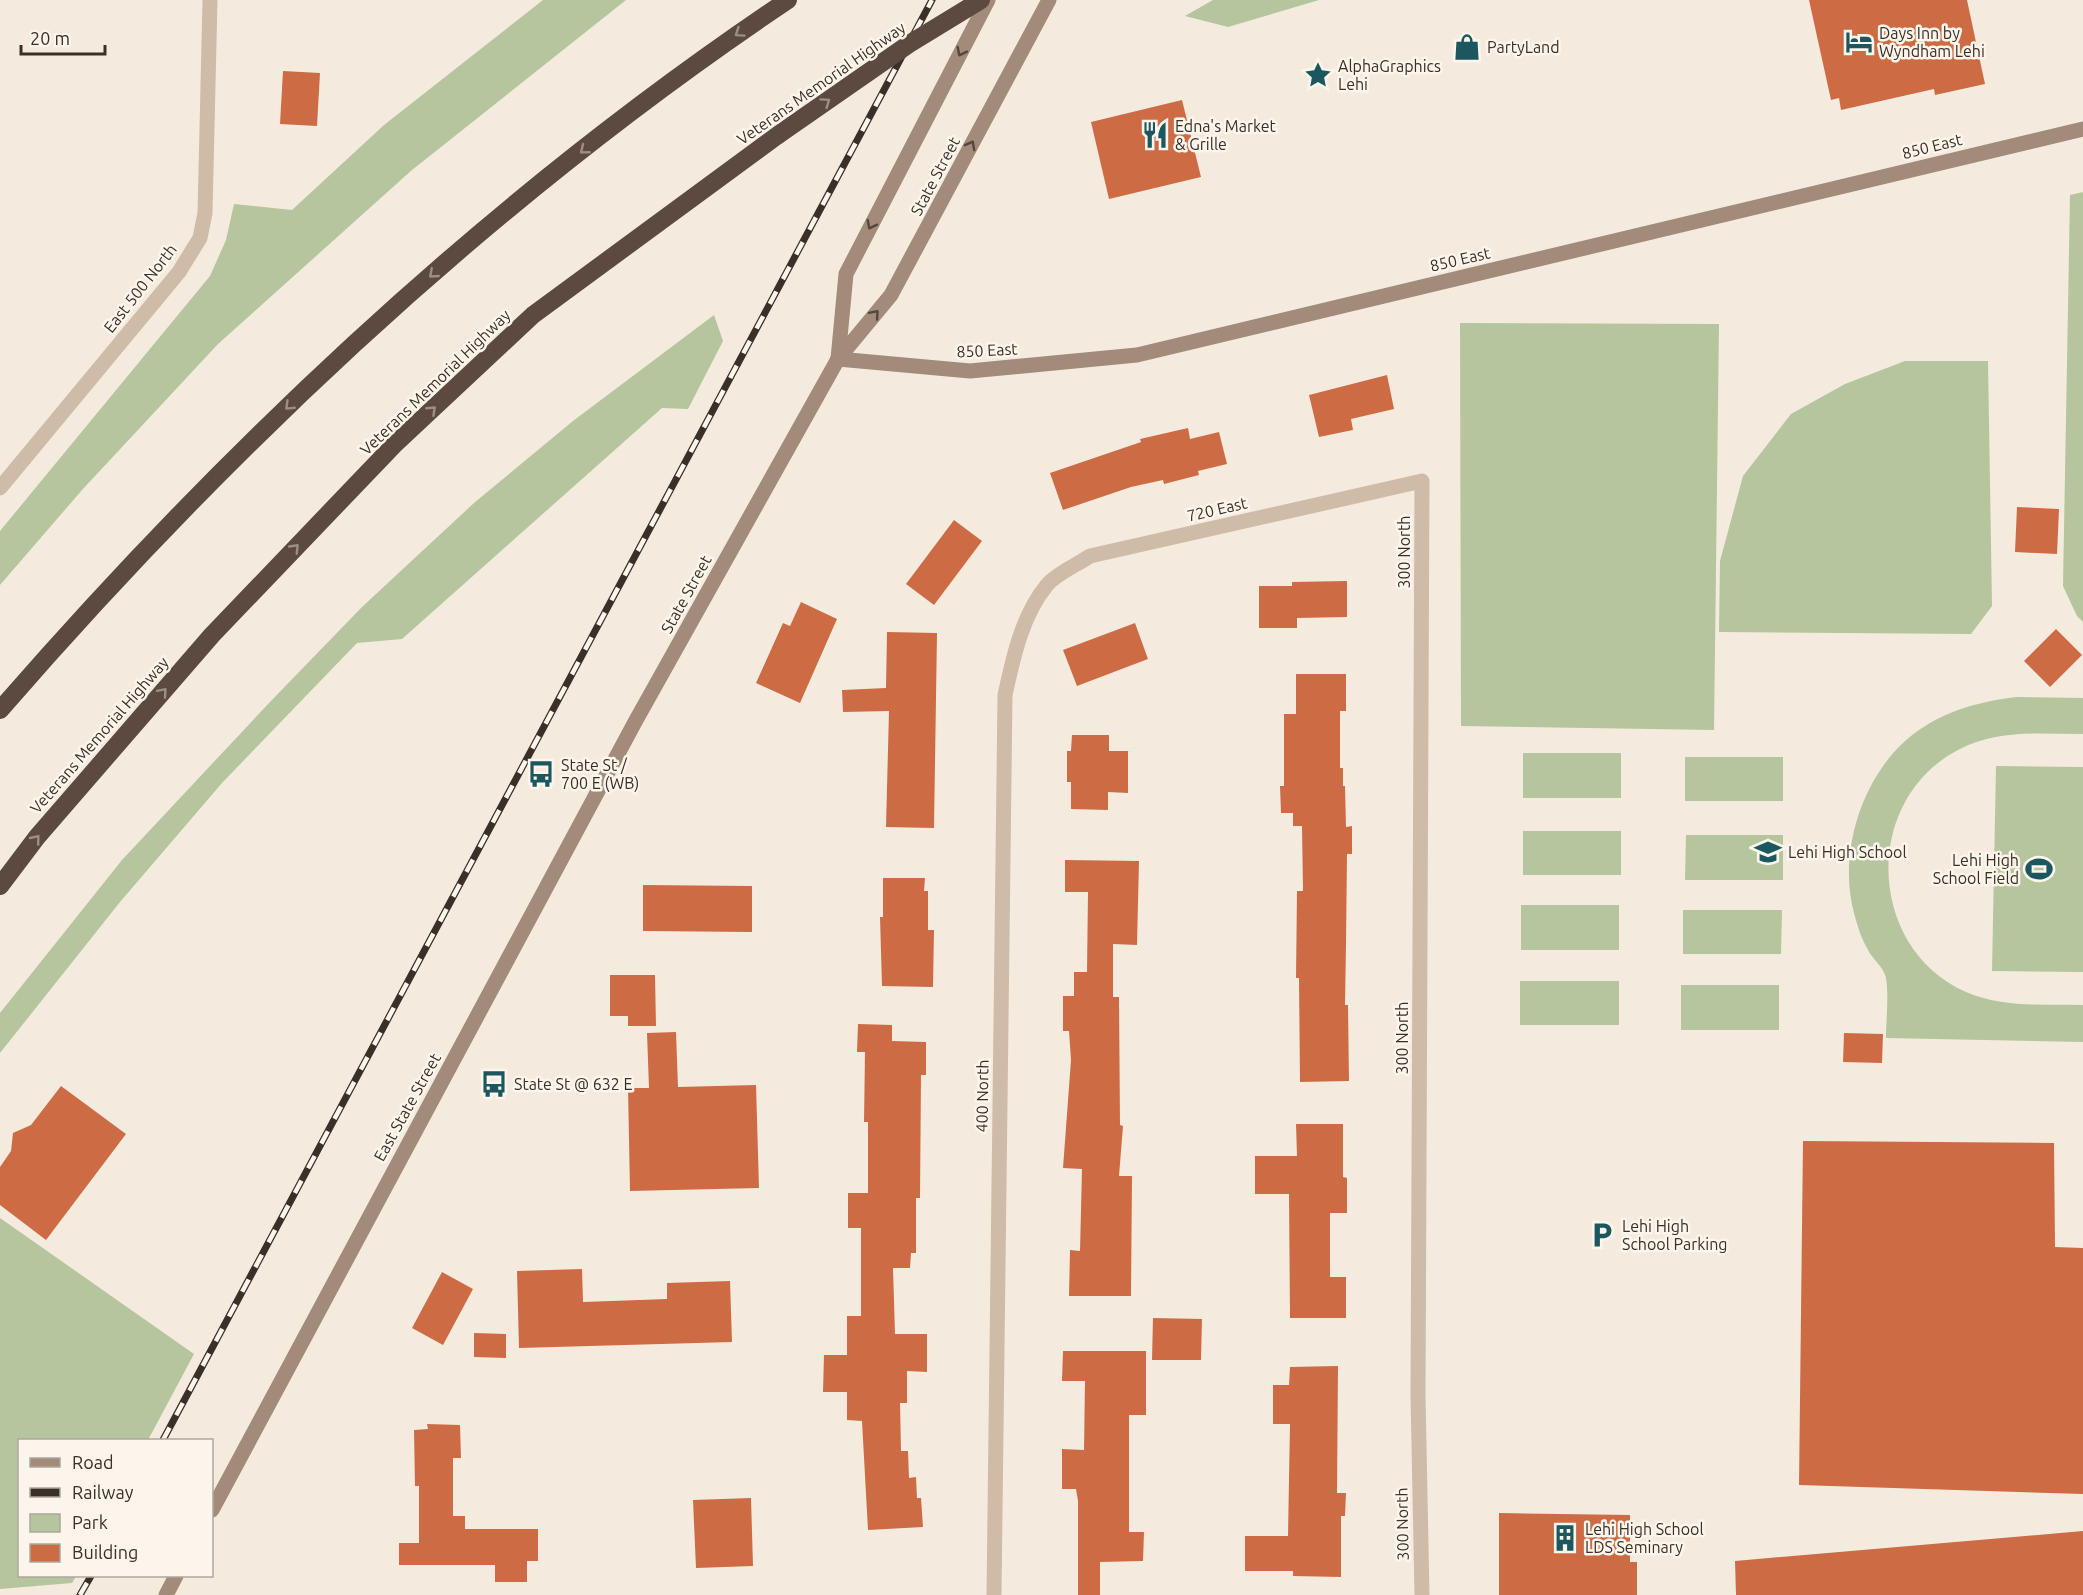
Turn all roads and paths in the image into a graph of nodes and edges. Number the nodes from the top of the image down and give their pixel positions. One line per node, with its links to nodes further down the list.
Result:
1 (210, 0): 9 (street, East 500 North)
2 (788, 0): 11 (highway, one-way to 11)
3 (981, 0): 13 (highway, Veterans Memorial Highway, one-way to 3, bridge)
4 (988, 0): 7 (main road, State Street, one-way to 7)
5 (1049, 0): 7 (main road, State Street, one-way to 5)
6 (2083, 129): 7 (main road, 850 East)
7 (838, 359): 12 (main road, State Street)
8 (1422, 481): 10 (street, 720 East); 18 (street, 300 North)
9 (0, 488)
10 (1036, 603): 17 (street, 400 North)
11 (0, 710)
12 (635, 722): 14 (main road, East State Street)
13 (0, 886)
14 (213, 1508)
15 (175, 1577): 16 (main road)
16 (166, 1595)
17 (994, 1595)
18 (1422, 1595)

